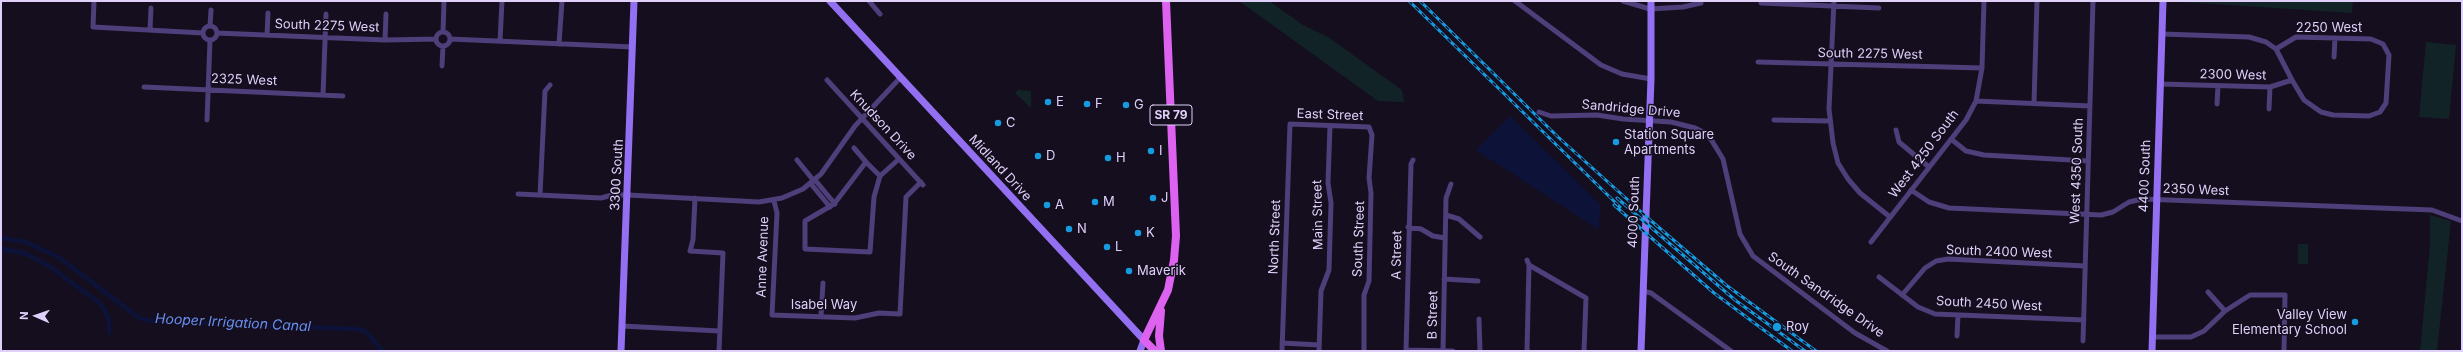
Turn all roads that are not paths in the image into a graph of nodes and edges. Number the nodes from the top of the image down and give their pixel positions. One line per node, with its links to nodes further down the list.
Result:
1 (94, 1): 27 (street)
2 (444, 1): 29 (street)
3 (502, 1): 39 (street)
4 (562, 1): 40 (street)
5 (634, 1): 42 (street, 3300 South)
6 (830, 1): 49 (street, Midland Drive)
7 (869, 1): 25 (street)
8 (1166, 1): 112 (main road, SR 79)
9 (1515, 1): 50 (street)
10 (1623, 1): 18 (street)
11 (1984, 1): 48 (street, West 4250 South)
12 (2037, 1): 62 (street)
13 (2093, 1): 64 (street, West 4350 South)
14 (2163, 1): 31 (street, 4400 South)
15 (1701, 3): 18 (street)
16 (1761, 3): 17 (street)
17 (1834, 4): 20 (street); 46 (street)
18 (1651, 5): 50 (street, 4000 South)
19 (151, 8): 27 (street)
20 (1879, 8)
21 (211, 10): 26 (street)
22 (268, 12): 32 (street)
23 (326, 14): 33 (street)
24 (386, 14): 38 (street)
25 (880, 14)
26 (210, 26): 28 (street); 30 (street)
27 (150, 30): 28 (street)
28 (203, 32): 37 (street)
29 (443, 32): 35 (street); 36 (street)
30 (217, 33): 32 (street, South 2275 West); 37 (street)
31 (2162, 34): 43 (street); 53 (street, 4400 South)
32 (267, 35): 33 (street, South 2275 West)
33 (325, 37): 38 (street, South 2275 West); 59 (street)
34 (2335, 38): 43 (street, 2250 West); 44 (street); 52 (street, 2250 West)
35 (436, 39): 38 (street, South 2275 West); 41 (street)
36 (450, 39): 39 (street); 41 (street)
37 (210, 40): 58 (street)
38 (385, 40)
39 (500, 41): 40 (street)
40 (560, 44): 42 (street)
41 (443, 46): 47 (street)
42 (633, 47): 90 (street, 3300 South)
43 (2276, 49): 52 (street)
44 (2334, 57)
45 (1758, 62): 46 (street, South 2275 West)
46 (1831, 64): 48 (street, South 2275 West); 71 (street)
47 (442, 66)
48 (1982, 68): 61 (street, West 4250 South)
49 (900, 78): 67 (street); 124 (street, Midland Drive)
50 (1651, 79): 69 (street, 4000 South)
51 (827, 80): 67 (street, Knudson Drive)
52 (2292, 80): 57 (street, 2300 West)
53 (2160, 84): 55 (street, 2300 West); 93 (street, 4400 South)
54 (550, 85): 89 (street)
55 (2218, 86): 57 (street, 2300 West); 63 (street)
56 (144, 87): 58 (street, 2325 West)
57 (2270, 87): 65 (street)
58 (208, 90): 59 (street, 2325 West); 68 (street)
59 (323, 95): 60 (street, 2325 West)
60 (343, 96)
61 (1976, 101): 62 (street); 76 (street, West 4250 South)
62 (2034, 103): 64 (street)
63 (2217, 104)
64 (2090, 106): 81 (street, West 4350 South)
65 (2269, 109)
66 (1539, 112): 69 (street, Sandridge Drive)
67 (862, 118): 78 (street, Knudson Drive); 85 (street)
68 (207, 120)
69 (1650, 120): 103 (street, Sandridge Drive); 109 (street, 4000 South)
70 (1774, 120): 71 (street)
71 (1830, 122): 97 (street)
72 (1290, 124): 73 (street, East Street); 126 (street, North Street)
73 (1330, 126): 74 (street, East Street); 127 (street, Main Street)
74 (1369, 127): 135 (street, South Street)
75 (1896, 130): 83 (street)
76 (1951, 139): 81 (street); 83 (street, West 4250 South)
77 (854, 148): 82 (street)
78 (899, 159): 84 (street); 114 (street, Knudson Drive)
79 (797, 160): 85 (street)
80 (1413, 160): 99 (street, A Street)
81 (2088, 161): 95 (street, West 4350 South)
82 (866, 162): 84 (street); 94 (street)
83 (1929, 167): 87 (street, West 4250 South)
84 (880, 176): 94 (street)
85 (813, 182): 92 (street); 94 (street)
86 (1451, 184): 96 (street, B Street)
87 (1911, 190): 95 (street, 2350 West); 97 (street, West 4250 South)
88 (518, 194): 89 (street)
89 (540, 195): 90 (street)
90 (628, 195): 91 (street); 120 (street, 3300 South)
91 (695, 198): 92 (street); 121 (street)
92 (774, 200): 115 (street, Anne Avenue)
93 (2156, 200): 95 (street, 2350 West); 98 (street, 2350 West); 123 (street, 4400 South)
94 (832, 205)
95 (2087, 214): 104 (street, West 4350 South)
96 (1446, 215): 100 (street); 101 (street, B Street)
97 (1890, 217): 102 (street, West 4250 South)
98 (2462, 221)
99 (1408, 227): 101 (street); 128 (street, A Street)
100 (1480, 237)
101 (1445, 238): 106 (street, B Street)
102 (1871, 242)
103 (1753, 256): 143 (street, South Sandridge Drive)
104 (2086, 266): 111 (street, South 2400 West); 119 (street, West 4350 South)
105 (1879, 277): 111 (street, South 2450 West)
106 (1444, 279): 107 (street, B Street); 136 (street, B Street)
107 (1478, 281)
108 (822, 283): 117 (street)
109 (1643, 291): 141 (street, 4000 South); 142 (street)
110 (2208, 292): 113 (street)
111 (1902, 295): 116 (street, South 2450 West)
112 (1161, 308): 124 (main road, SR 79); 133 (main road)
113 (2225, 311): 123 (street); 145 (street)
114 (900, 314): 117 (street, Isabel Way)
115 (772, 315): 117 (street, Isabel Way)
116 (1958, 315): 119 (street, South 2450 West); 122 (street)
117 (821, 316)
118 (1479, 319): 138 (street)
119 (2084, 320): 125 (street, West 4350 South)
120 (622, 326): 121 (street); 129 (street, 3300 South)
121 (720, 331): 130 (street)
122 (1957, 336)
123 (2152, 337): 144 (street, 4400 South)
124 (1144, 340): 131 (street); 132 (main road, Midland Drive)
125 (2083, 341)
126 (1282, 343): 127 (street); 134 (street, North Street)
127 (1319, 348)
128 (1406, 350): 136 (street)
129 (621, 351)
130 (719, 351)
131 (1140, 351)
132 (1155, 351)
133 (1161, 351)
134 (1282, 351)
135 (1364, 351)
136 (1443, 351): 137 (street)
137 (1453, 351)
138 (1480, 351)
139 (1527, 351): 140 (street)
140 (1584, 351)
141 (1641, 351)
142 (1731, 351)
143 (1887, 351)
144 (2152, 351)
145 (2284, 351)

